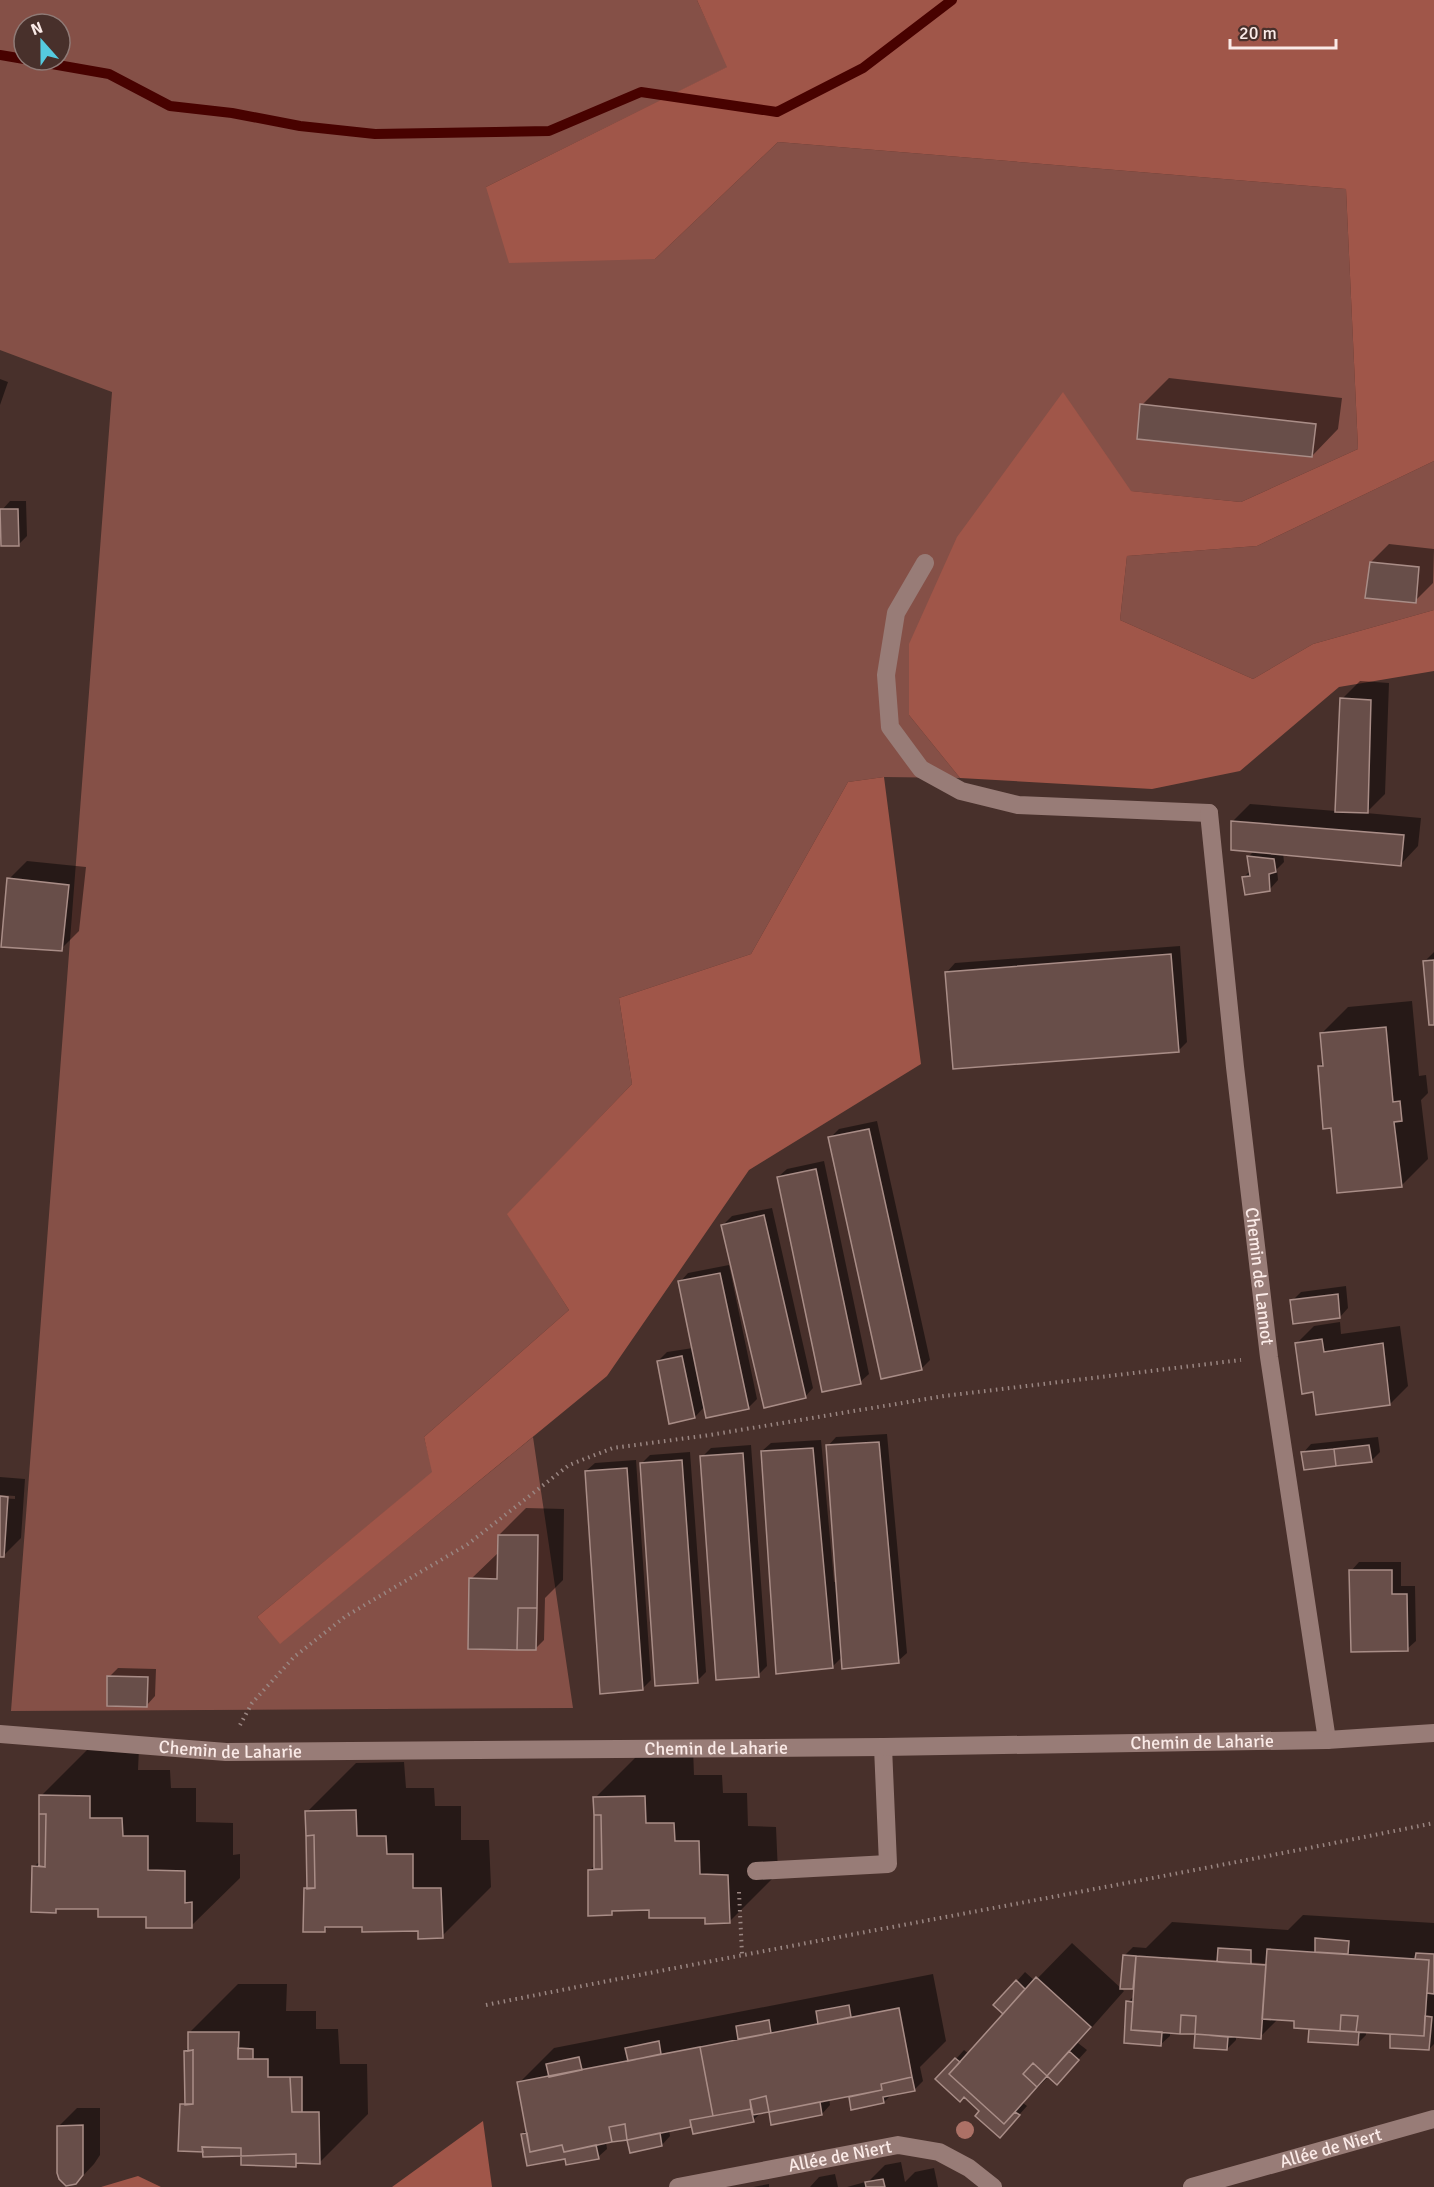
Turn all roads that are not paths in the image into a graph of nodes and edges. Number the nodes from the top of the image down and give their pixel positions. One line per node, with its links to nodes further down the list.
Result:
1 (925, 563): 4 (street, Chemin de Lannot)
2 (1434, 1733): 4 (street, Chemin de Laharie)
3 (0, 1734): 5 (street, Chemin de Laharie)
4 (1327, 1740): 5 (street, Chemin de Laharie)
5 (883, 1747): 6 (street)
6 (756, 1871)
7 (1434, 2119): 10 (street, Allée de Niert)
8 (678, 2187): 9 (street, Allée de Niert)
9 (993, 2187)
10 (1192, 2187)

